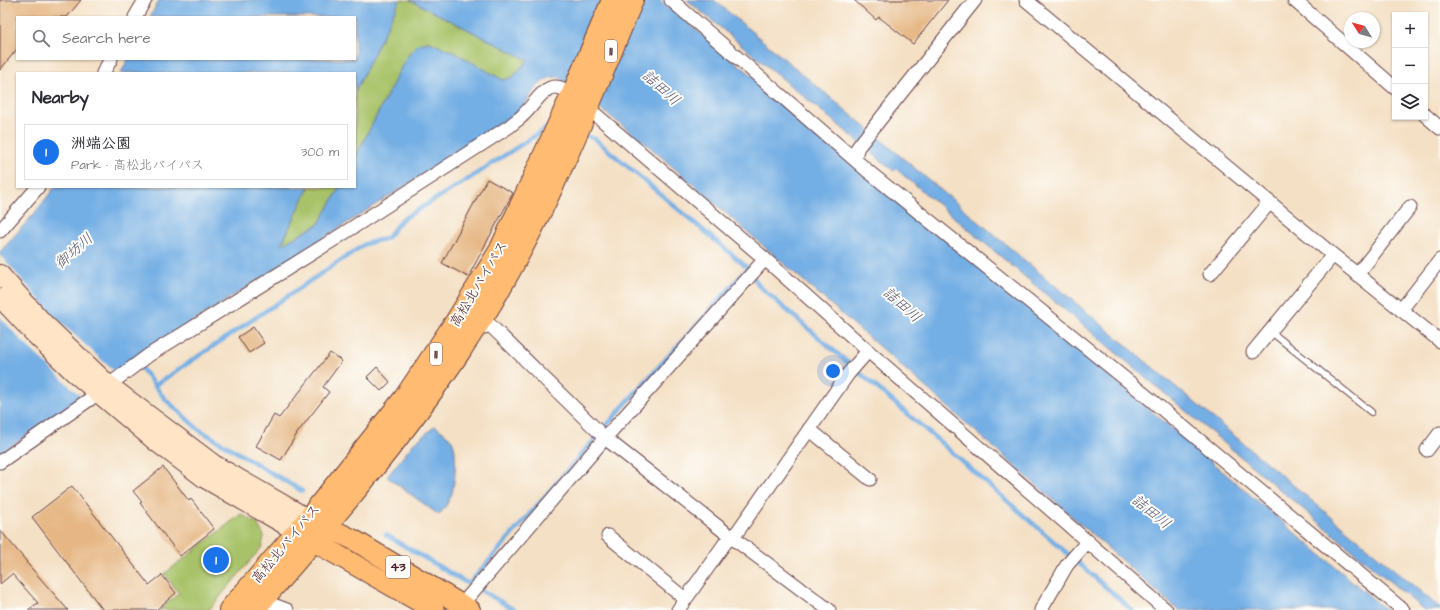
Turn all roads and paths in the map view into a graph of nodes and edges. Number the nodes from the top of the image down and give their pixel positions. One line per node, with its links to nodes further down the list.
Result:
1 (145, 0): 8 (street)
2 (613, 0): 12 (highway, 高松北バイパス / 11)
3 (632, 0): 12 (highway, 高松北バイパス / 11)
4 (671, 0): 15 (street)
5 (975, 0): 15 (street)
6 (1026, 0): 18 (street)
7 (1294, 0): 11 (street)
8 (136, 16)
9 (110, 60): 10 (street)
10 (104, 72)
11 (1392, 85)
12 (581, 100): 16 (highway, 高松北バイパス / 11); 23 (street); 34 (street)
13 (1428, 118): 14 (street)
14 (1440, 128)
15 (856, 153): 55 (street)
16 (546, 178): 29 (highway, 高松北バイパス / 11); 42 (highway, 高松北バイパス / 11)
17 (37, 188): 20 (street)
18 (1270, 202): 21 (street); 25 (street)
19 (1410, 207): 26 (street)
20 (0, 231)
21 (1333, 255): 26 (street); 30 (street)
22 (1440, 260): 28 (street)
23 (761, 263): 33 (street); 38 (street)
24 (0, 274): 34 (street)
25 (1210, 274)
26 (1357, 275): 28 (street)
27 (0, 298): 34 (street)
28 (1401, 310): 31 (street)
29 (473, 331): 38 (street); 42 (highway, 高松北バイパス / 11)
30 (1270, 331): 32 (street); 35 (lane)
31 (1440, 341)
32 (1253, 352)
33 (864, 355): 36 (street); 45 (street)
34 (101, 388): 40 (street); 42 (street)
35 (1371, 412)
36 (809, 429): 41 (street); 44 (street)
37 (1440, 433): 39 (street)
38 (605, 438): 44 (street); 47 (street)
39 (1427, 450)
40 (0, 462)
41 (870, 478)
42 (311, 530): 46 (highway, 高松北バイパス / 11); 47 (main road, 43); 49 (highway, 高松北バイパス / 11); 51 (main road, 43)
43 (608, 536): 48 (street)
44 (732, 537): 48 (street); 52 (street)
45 (1088, 541): 53 (street); 54 (street)
46 (258, 604): 50 (street)
47 (465, 605)
48 (681, 605)
49 (230, 610)
50 (287, 610)
51 (434, 610)
52 (829, 610)
53 (1041, 610)
54 (1166, 610)
55 (1403, 610)

